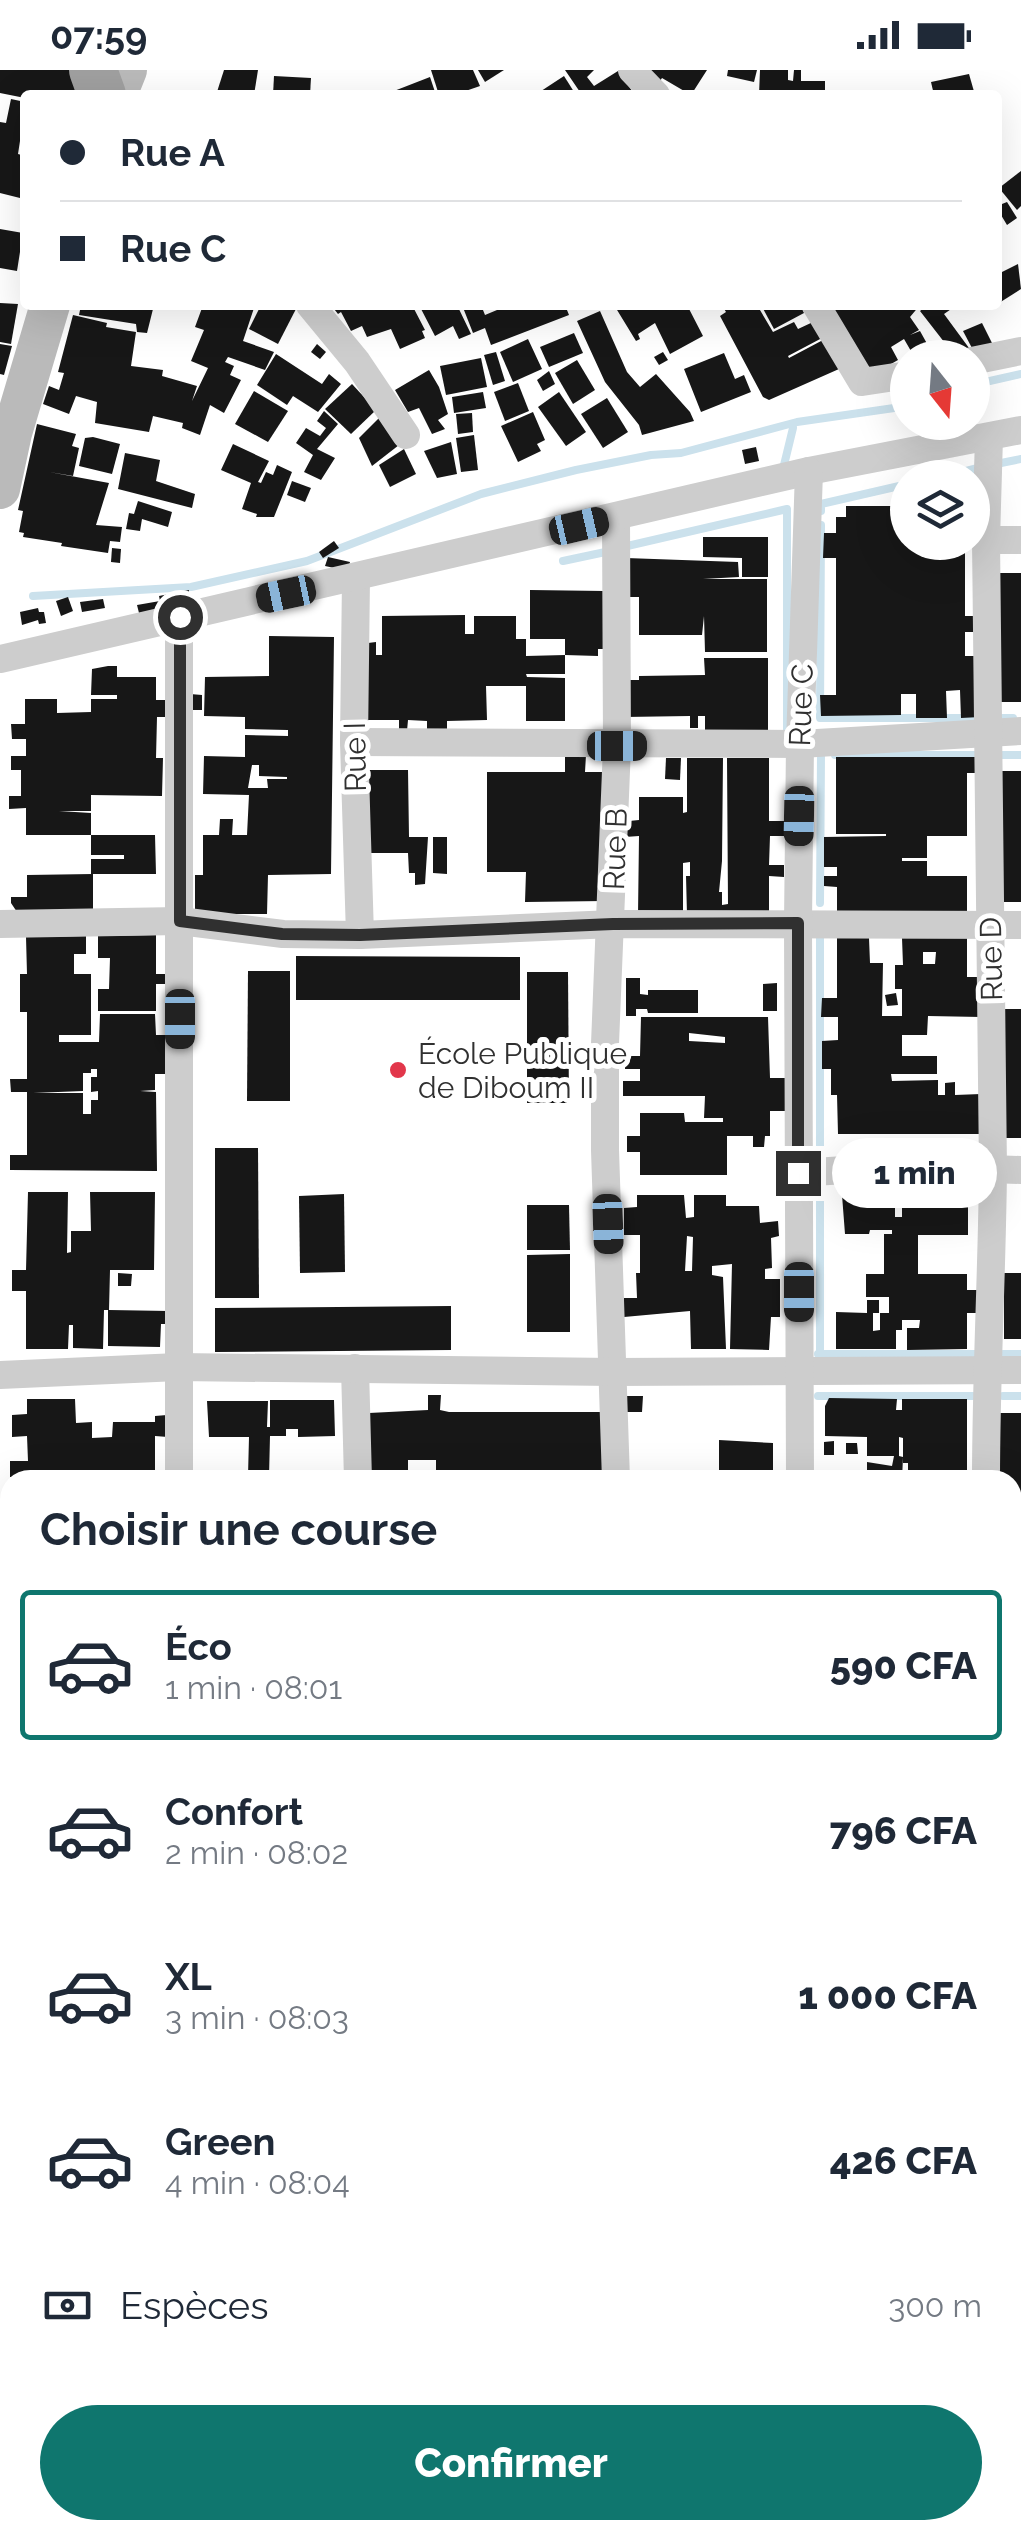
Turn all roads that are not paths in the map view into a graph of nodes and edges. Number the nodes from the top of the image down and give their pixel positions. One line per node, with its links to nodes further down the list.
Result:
1 (48, 310): 7 (main road)
2 (314, 310): 9 (street)
3 (819, 310): 6 (street)
4 (1021, 351): 5 (street)
5 (990, 357)
6 (890, 378)
7 (6, 430): 13 (main road)
8 (1021, 430): 10 (street)
9 (406, 435)
10 (990, 437)
11 (974, 440): 12 (street)
12 (809, 470): 14 (street); 24 (street, Rue C)
13 (0, 489)
14 (616, 517): 18 (street); 25 (street, Rue B)
15 (990, 540): 16 (street)
16 (1021, 540)
17 (986, 560): 21 (street, Rue D)
18 (356, 578): 19 (street); 23 (street, Rue I)
19 (180, 617): 20 (street); 26 (street)
20 (0, 658)
21 (988, 731): 22 (street); 24 (street); 28 (street, Rue D)
22 (1021, 731)
23 (354, 742): 25 (street); 32 (street, Rue I)
24 (800, 744): 25 (street); 27 (street, Rue C)
25 (617, 746): 30 (street, Rue B)
26 (180, 921): 29 (street); 32 (street); 36 (street)
27 (798, 923): 28 (street); 30 (street); 35 (street, Rue C)
28 (990, 923): 31 (street); 33 (street, Rue D)
29 (0, 924)
30 (613, 924): 32 (street); 40 (street, Rue B)
31 (1021, 925)
32 (360, 935)
33 (992, 1170): 34 (street); 35 (street); 38 (street, Rue D)
34 (1021, 1170)
35 (798, 1173): 41 (street, Rue C)
36 (178, 1367): 37 (street); 42 (street); 43 (street)
37 (355, 1368): 40 (street); 44 (street)
38 (986, 1370): 39 (street); 41 (street); 47 (street, Rue D)
39 (1021, 1370)
40 (613, 1372): 41 (street); 45 (street, Rue B)
41 (800, 1372): 46 (street, Rue C)
42 (0, 1375)
43 (179, 1470)
44 (358, 1470)
45 (616, 1470)
46 (800, 1470)
47 (986, 1470)

